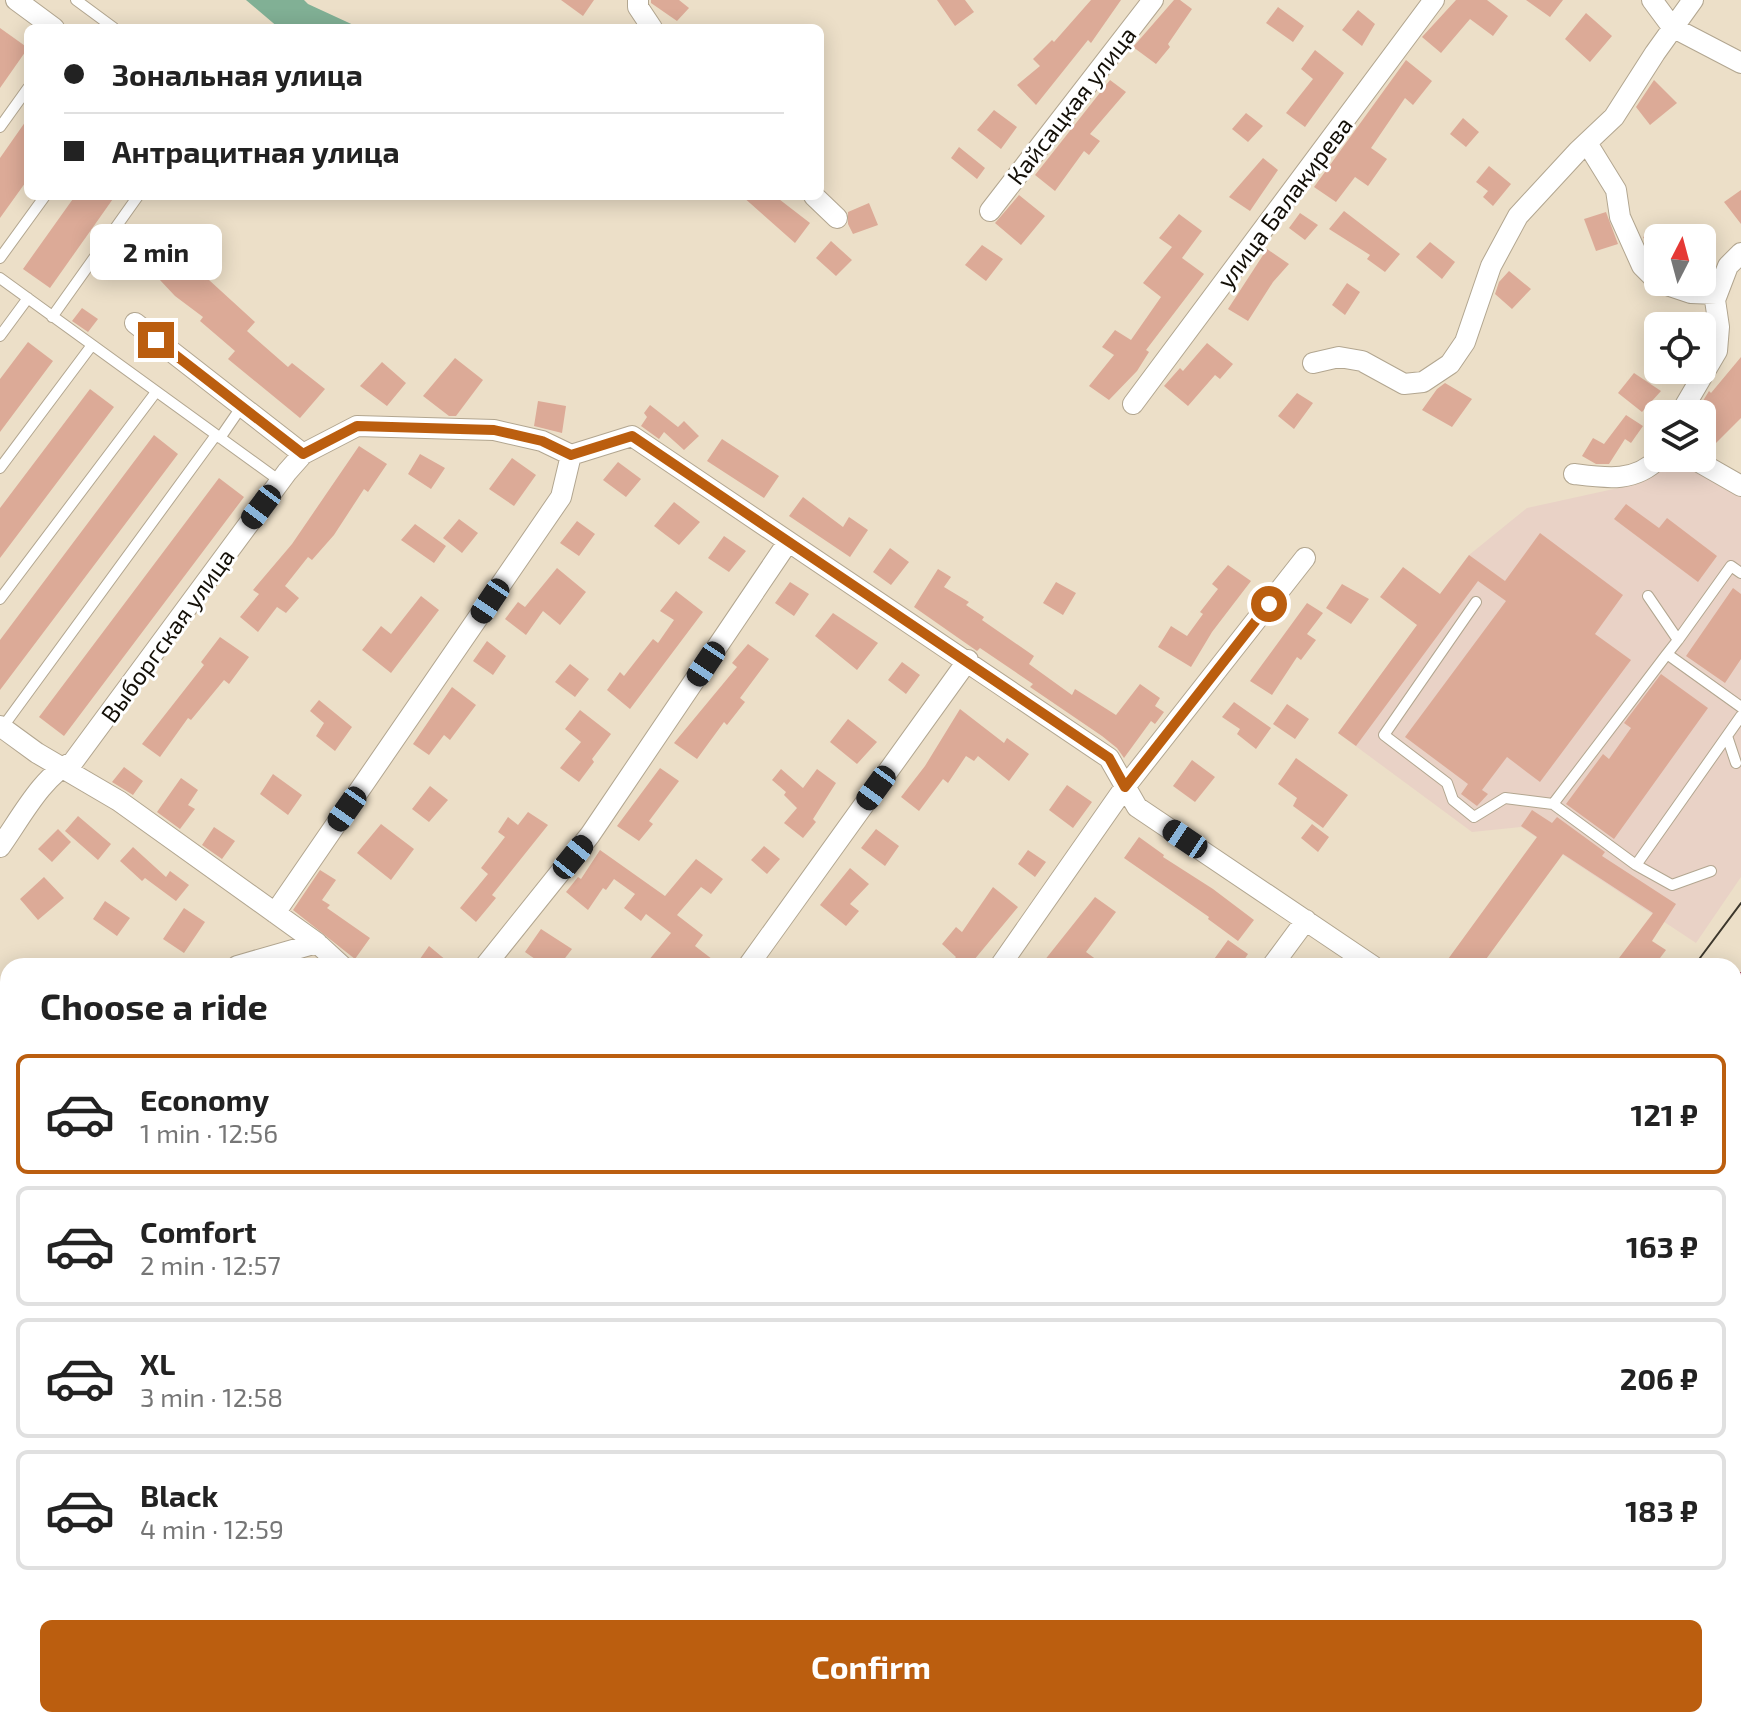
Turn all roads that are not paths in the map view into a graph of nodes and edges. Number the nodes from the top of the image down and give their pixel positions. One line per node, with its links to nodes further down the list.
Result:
1 (16, 0): 8 (street)
2 (76, 0): 9 (lane)
3 (638, 0): 10 (street)
4 (1153, 0): 19 (street, Кайсацкая улица)
5 (1434, 0): 34 (street, улица Балакирева)
6 (1652, 0): 11 (street)
7 (1693, 0): 11 (street)
8 (49, 24)
9 (109, 24)
10 (649, 24)
11 (1672, 27): 12 (street); 15 (street)
12 (1741, 63)
13 (24, 94): 14 (lane)
14 (0, 127)
15 (1587, 143): 23 (street); 31 (street)
16 (42, 200): 22 (lane)
17 (135, 200): 27 (lane)
18 (818, 200): 20 (street)
19 (990, 211)
20 (837, 218)
21 (1741, 253): 25 (street)
22 (0, 258)
23 (1644, 268)
24 (0, 278): 26 (lane)
25 (1717, 294): 33 (street)
26 (28, 298): 27 (lane); 29 (lane)
27 (52, 317): 30 (lane)
28 (135, 323): 35 (street)
29 (0, 336)
30 (92, 345): 32 (lane); 39 (lane)
31 (1313, 363)
32 (156, 392): 36 (lane); 49 (lane)
33 (1688, 400)
34 (1133, 404)
35 (242, 406): 36 (lane); 37 (street)
36 (218, 437): 43 (lane); 56 (lane)
37 (303, 454): 38 (street, Выборгская улица); 43 (street, Выборгская улица)
38 (571, 455): 45 (street); 65 (street)
39 (0, 468)
40 (1644, 469): 42 (street)
41 (1716, 472): 44 (street)
42 (1574, 474)
43 (280, 481): 59 (street, Выборгская улица)
44 (1741, 486)
45 (788, 542): 53 (street); 70 (street)
46 (1305, 558): 60 (street)
47 (1741, 573): 51 (lane)
48 (1648, 596): 51 (lane)
49 (0, 599)
50 (1476, 602): 61 (lane)
51 (1678, 640): 52 (lane)
52 (1667, 654): 54 (lane); 61 (lane)
53 (968, 660): 60 (street); 71 (street)
54 (1741, 707)
55 (1741, 716): 57 (lane)
56 (1, 727): 59 (street)
57 (1727, 736): 58 (lane); 63 (lane)
58 (1736, 763)
59 (62, 766): 62 (street, Выборгская улица); 65 (street)
60 (1125, 787): 66 (street); 72 (street)
61 (1553, 804): 63 (lane)
62 (0, 847)
63 (1636, 865): 64 (lane)
64 (1711, 871)
65 (275, 913): 67 (street)
66 (1306, 920): 73 (street); 74 (street)
67 (317, 943): 68 (street); 69 (street)
68 (265, 958)
69 (333, 958)
70 (491, 958)
71 (754, 958)
72 (1006, 958)
73 (1278, 958)
74 (1361, 958)

